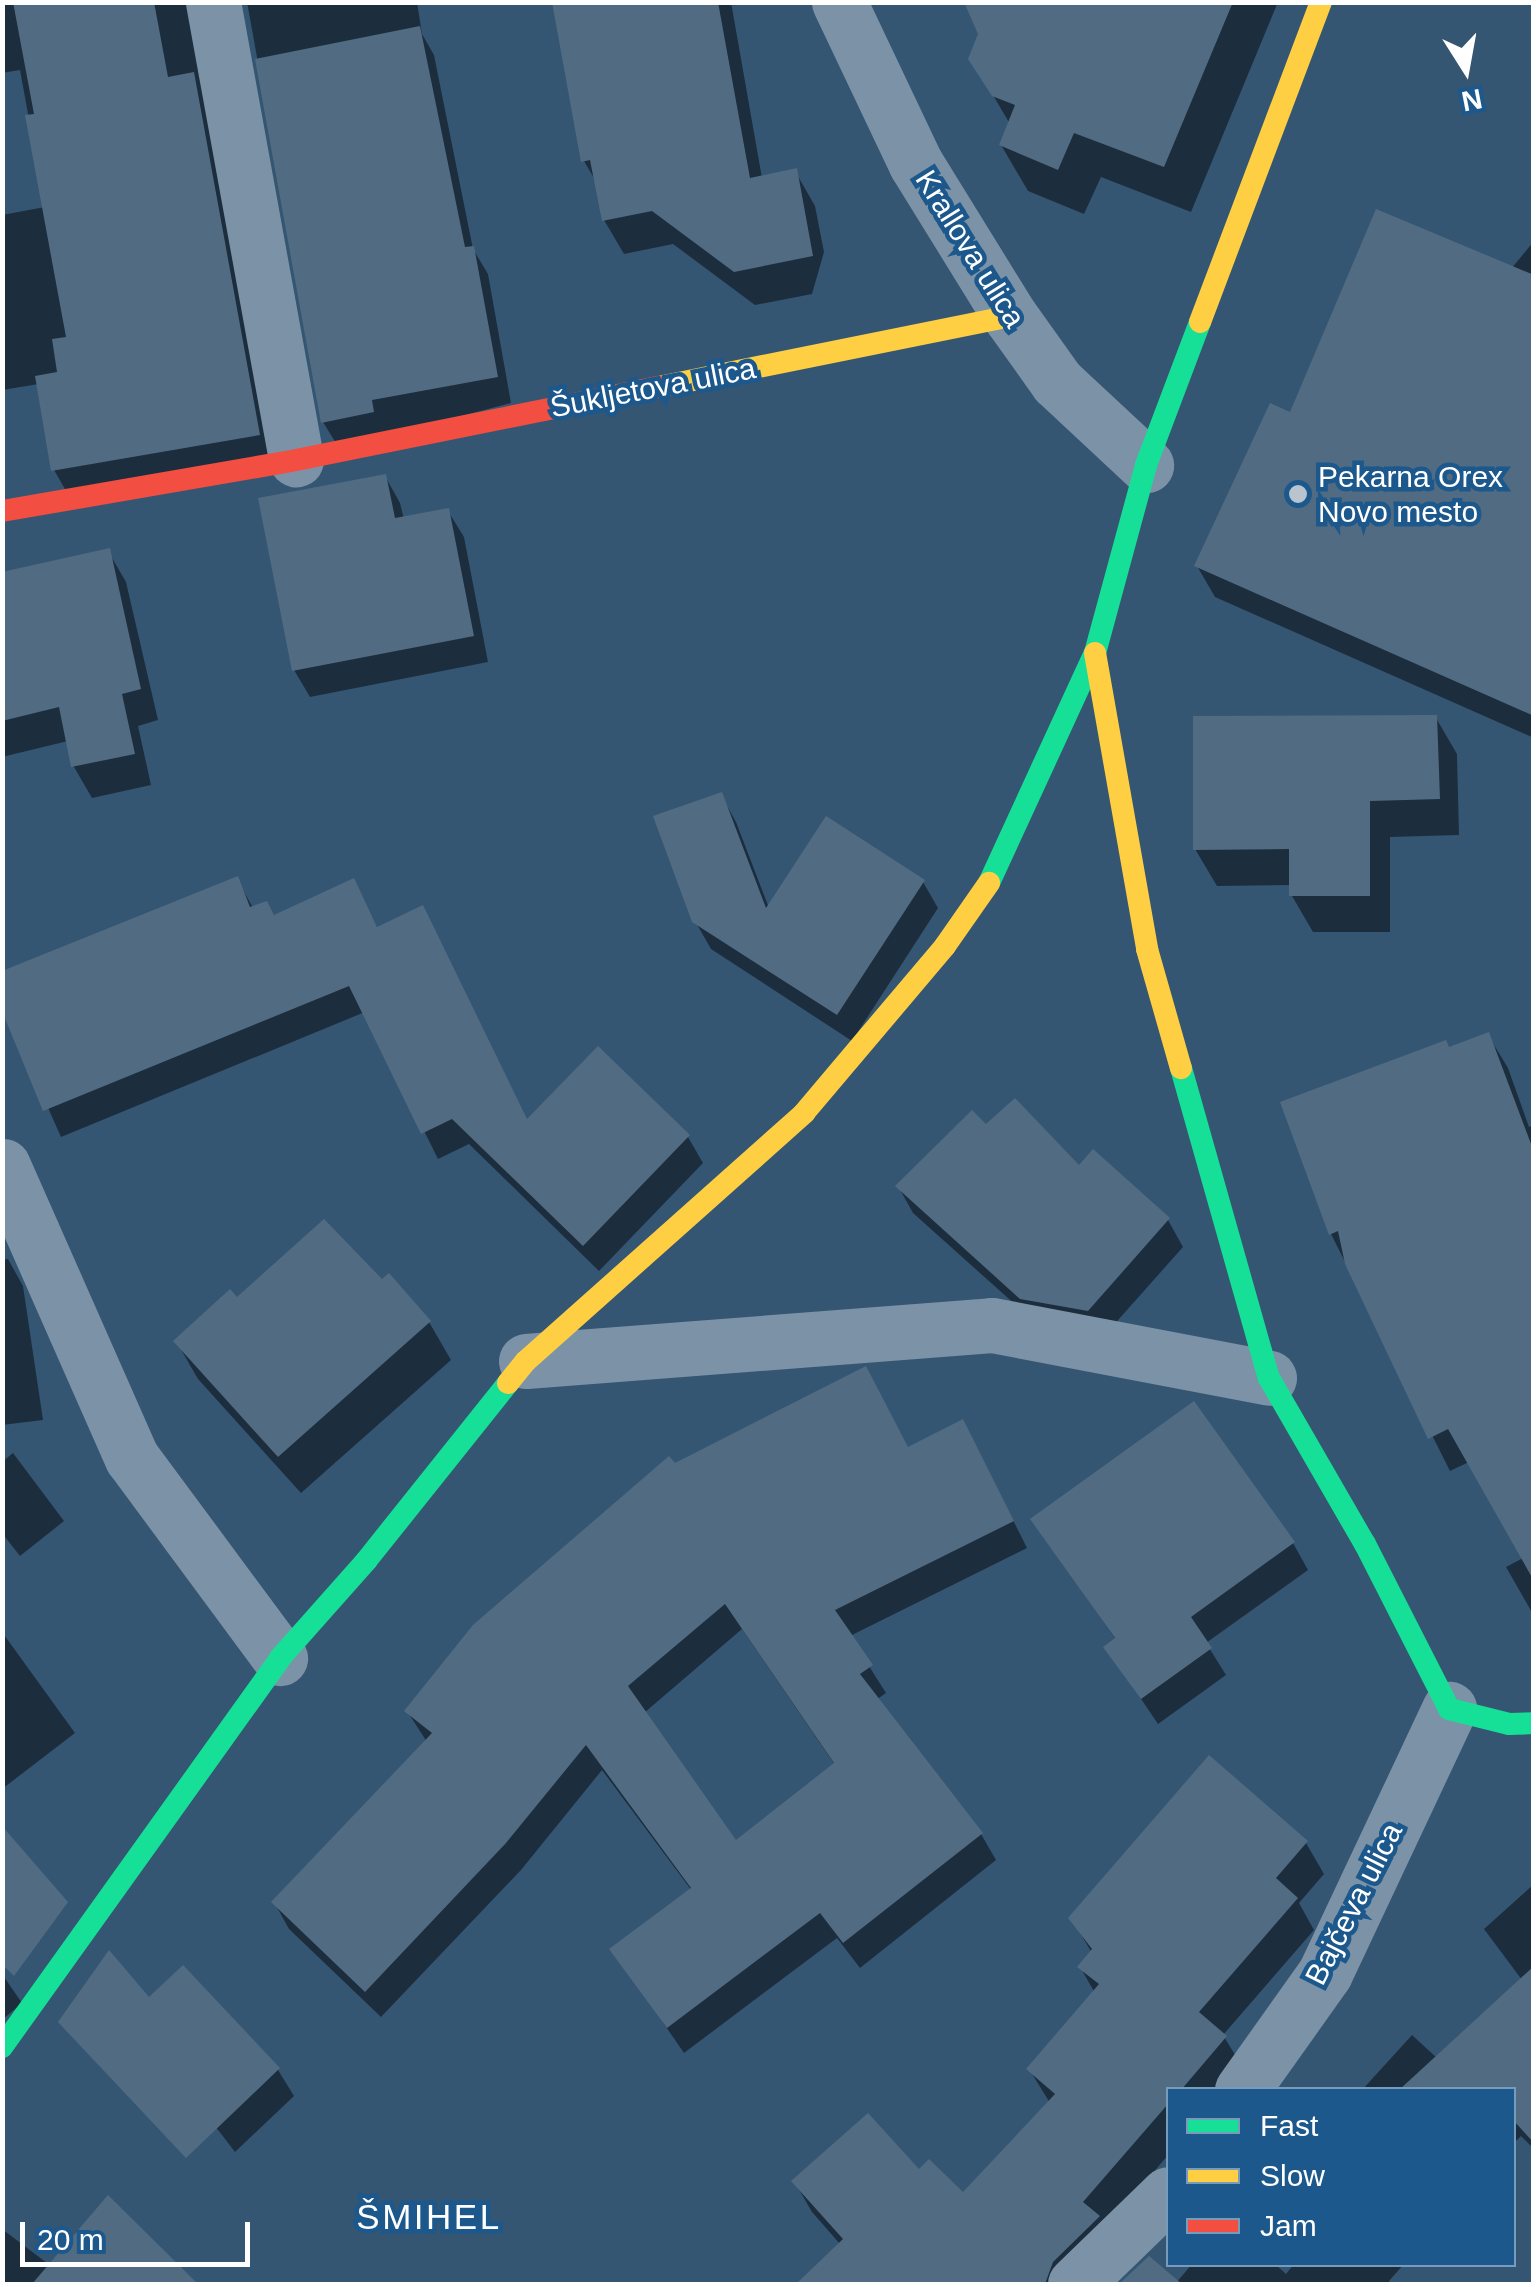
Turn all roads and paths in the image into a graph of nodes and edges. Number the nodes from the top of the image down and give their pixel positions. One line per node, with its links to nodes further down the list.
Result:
1 (213, 2): 5 (street)
2 (838, 2): 4 (street, Krallova ulica)
3 (1321, 2): 6 (street)
4 (1010, 316): 5 (street, Šukljetova ulica); 6 (street, Krallova ulica)
5 (296, 460): 7 (street, Šukljetova ulica)
6 (1146, 465): 8 (street)
7 (2, 511)
8 (1094, 653): 10 (street); 11 (street)
9 (3, 1166): 12 (street)
10 (526, 1361): 11 (street); 12 (street)
11 (1269, 1378): 13 (street)
12 (280, 1658): 15 (street)
13 (1449, 1710): 14 (street); 16 (street, Bajčeva ulica)
14 (1534, 1723)
15 (2, 2047)
16 (1244, 2087)
17 (1166, 2196): 18 (street)
18 (1075, 2284)

